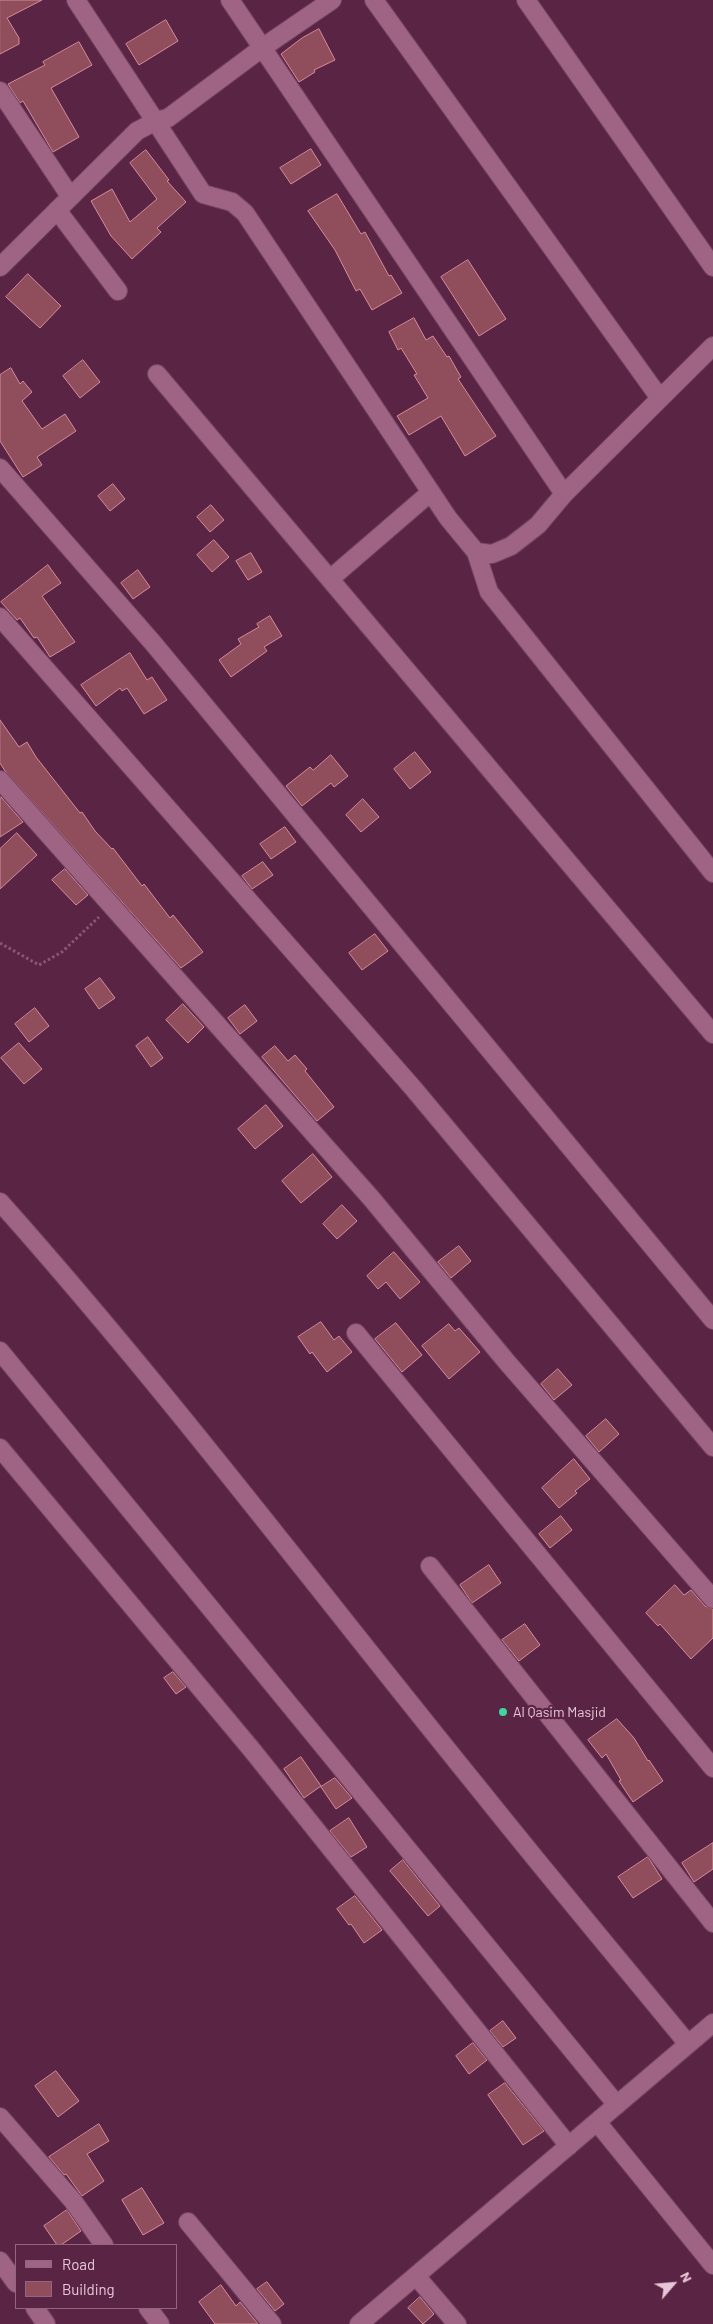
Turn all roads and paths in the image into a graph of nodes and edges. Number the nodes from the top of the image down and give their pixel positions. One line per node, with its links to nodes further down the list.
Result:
1 (76, 0): 8 (street)
2 (230, 0): 6 (street)
3 (332, 0): 6 (street)
4 (374, 0): 16 (street)
5 (526, 0): 12 (street)
6 (262, 48): 8 (street); 19 (street)
7 (0, 91): 9 (street)
8 (156, 121): 9 (street); 18 (street)
9 (70, 196): 10 (street)
10 (56, 210): 11 (street); 13 (street)
11 (0, 267)
12 (713, 267)
13 (118, 291)
14 (713, 346): 16 (street)
15 (157, 374): 21 (street)
16 (659, 397): 19 (street)
17 (0, 468): 29 (street)
18 (431, 492): 20 (street); 21 (street)
19 (564, 494): 20 (street)
20 (476, 552): 24 (street)
21 (330, 579): 27 (street)
22 (0, 617): 32 (street)
23 (0, 780): 25 (street)
24 (713, 873)
25 (114, 910): 26 (path); 35 (street)
26 (0, 943)
27 (713, 1034)
28 (0, 1202): 39 (street)
29 (713, 1320)
30 (356, 1333): 36 (street)
31 (0, 1351): 40 (street)
32 (713, 1447)
33 (0, 1448): 43 (street)
34 (430, 1566): 37 (street)
35 (713, 1599)
36 (713, 1768)
37 (713, 1923)
38 (713, 2024): 39 (street)
39 (688, 2044): 40 (street)
40 (617, 2105): 42 (street)
41 (0, 2117): 45 (street)
42 (597, 2122): 43 (street); 47 (street)
43 (569, 2146): 48 (street)
44 (188, 2222): 55 (street)
45 (103, 2244)
46 (0, 2261): 49 (street)
47 (713, 2265)
48 (416, 2276): 52 (street); 56 (street)
49 (15, 2282)
50 (35, 2309): 53 (street)
51 (149, 2309): 54 (street)
52 (365, 2322)
53 (46, 2324)
54 (160, 2324)
55 (272, 2324)
56 (457, 2324)

